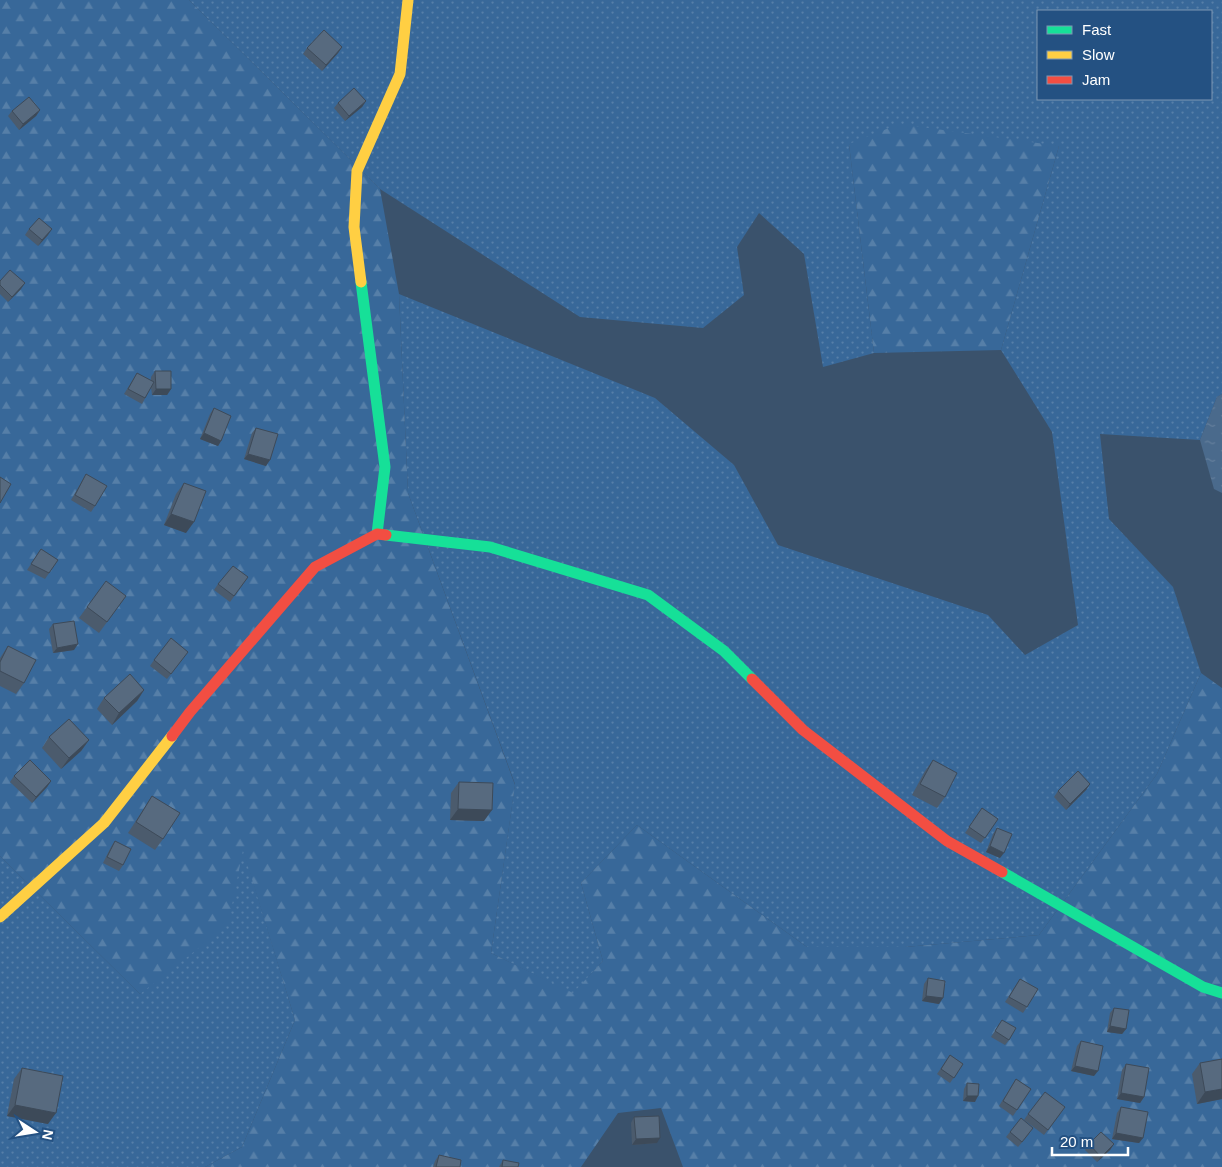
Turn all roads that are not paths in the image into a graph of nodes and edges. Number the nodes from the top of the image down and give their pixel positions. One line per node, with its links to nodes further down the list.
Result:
1 (408, 0): 2 (street)
2 (377, 534): 3 (street); 4 (street)
3 (0, 917)
4 (1222, 993)

